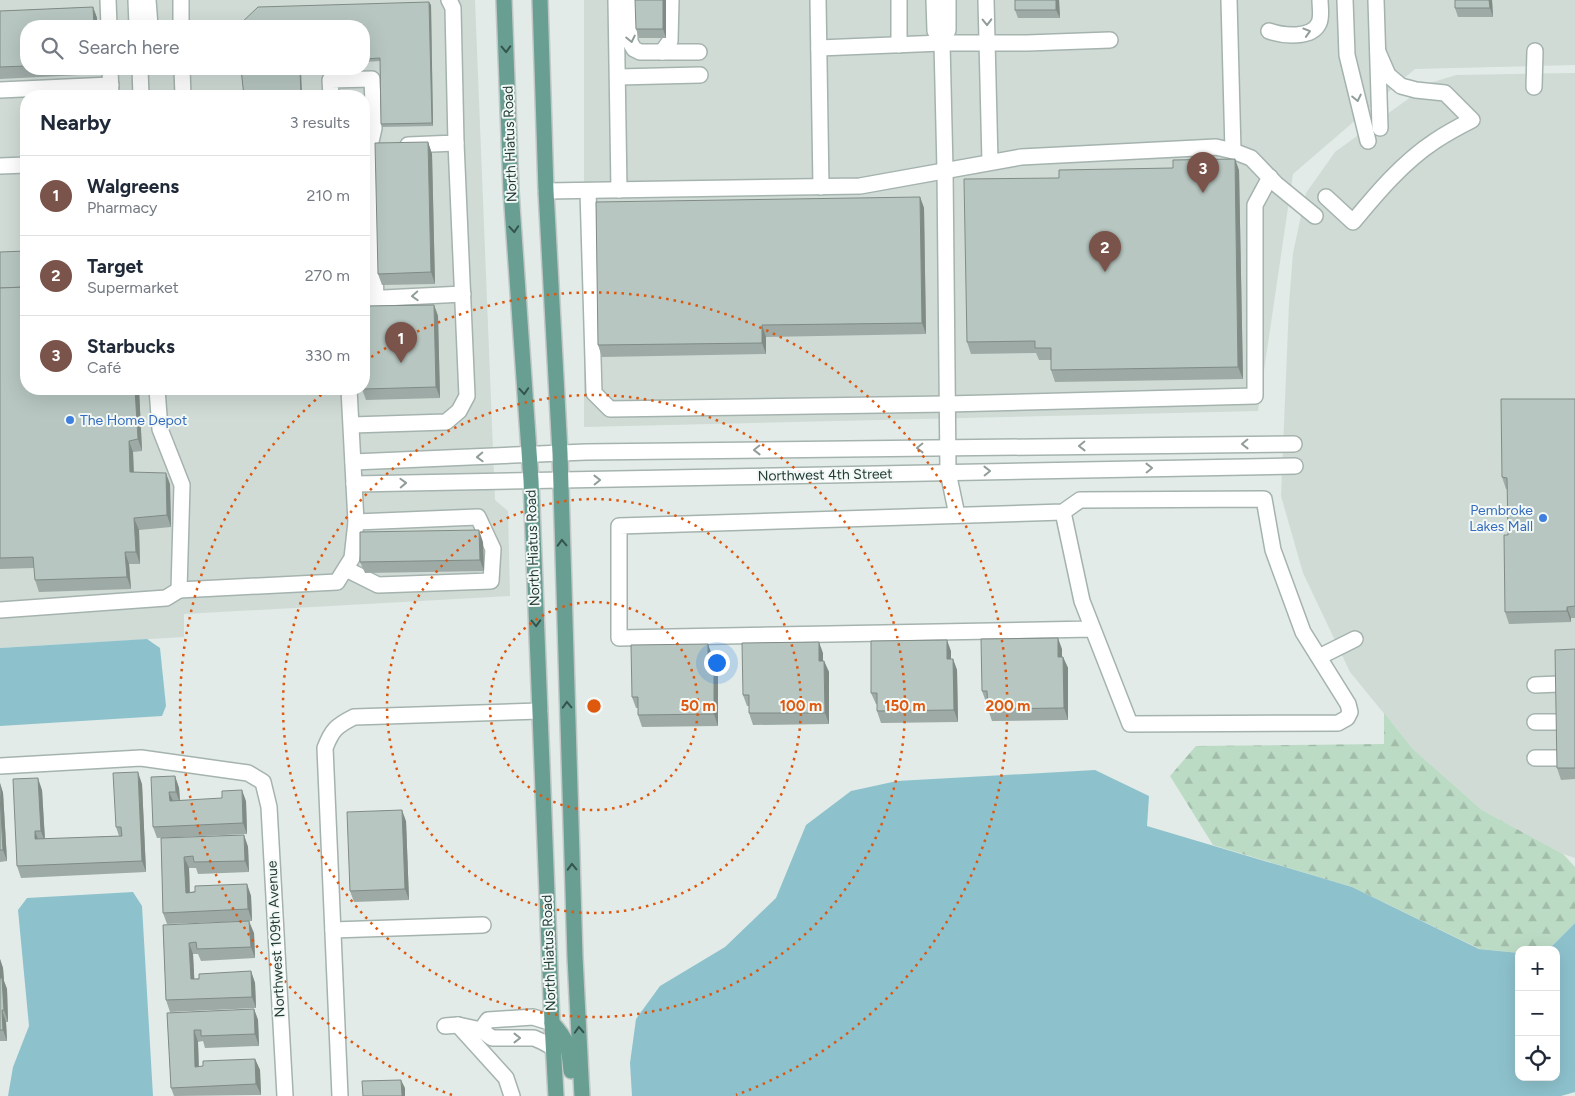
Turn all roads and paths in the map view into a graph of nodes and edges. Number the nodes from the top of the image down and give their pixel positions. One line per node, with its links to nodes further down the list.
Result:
1 (108, 0): 20 (street)
2 (136, 0): 21 (street)
3 (148, 0): 22 (street)
4 (181, 0): 23 (street)
5 (449, 0): 48 (street)
6 (504, 0): 71 (main road, North Hiatus Road, one-way to 71)
7 (540, 0): 58 (main road, North Hiatus Road)
8 (616, 0): 38 (street)
9 (629, 0): 31 (street, one-way to 31)
10 (671, 0): 31 (street)
11 (818, 0): 29 (street)
12 (899, 0): 28 (street)
13 (934, 0): 26 (street)
14 (948, 0): 26 (street)
15 (986, 0): 27 (street, one-way to 27)
16 (1229, 0): 50 (street)
17 (1320, 0): 24 (street, one-way to 17)
18 (1345, 0): 47 (street, one-way to 47)
19 (1376, 0): 33 (street)
20 (109, 20)
21 (137, 20)
22 (150, 20)
23 (181, 20)
24 (1269, 31)
25 (1110, 40): 27 (street)
26 (942, 43): 27 (street); 28 (street); 54 (street)
27 (987, 44): 51 (street)
28 (900, 45): 29 (street)
29 (819, 48): 56 (street)
30 (1534, 51): 39 (street)
31 (662, 52): 32 (street)
32 (700, 52)
33 (1378, 52): 45 (street); 60 (street)
34 (110, 75): 41 (street)
35 (140, 75): 42 (street)
36 (182, 75): 43 (street)
37 (700, 75): 38 (street)
38 (618, 77): 57 (street)
39 (1534, 87)
40 (0, 90): 41 (street)
41 (111, 90)
42 (141, 90)
43 (183, 90)
44 (331, 90): 46 (street)
45 (1380, 128)
46 (370, 138)
47 (1368, 141)
48 (456, 143): 49 (street); 62 (street)
49 (370, 146)
50 (1233, 151): 51 (street); 55 (street)
51 (990, 162): 54 (street)
52 (20, 165): 53 (street)
53 (0, 166)
54 (945, 170): 56 (street); 66 (street)
55 (1270, 177): 61 (street); 66 (street)
56 (821, 187): 57 (street)
57 (619, 190): 59 (street)
58 (546, 191): 59 (street); 70 (main road, North Hiatus Road)
59 (588, 191): 66 (street)
60 (1326, 197)
61 (1314, 216)
62 (463, 294): 63 (street, one-way to 63); 67 (street)
63 (370, 298)
64 (157, 395): 82 (street)
65 (350, 395): 67 (street)
66 (947, 404): 69 (street)
67 (352, 425): 72 (street)
68 (1294, 444): 69 (street, Northwest 4th Street, one-way to 69)
69 (948, 448): 70 (street, Northwest 4th Street, one-way to 70); 74 (street)
70 (560, 453): 71 (street, Northwest 4th Street); 76 (main road, North Hiatus Road)
71 (529, 454): 72 (street, Northwest 4th Street, one-way to 72); 75 (main road, North Hiatus Road)
72 (354, 462): 77 (street)
73 (1295, 466): 74 (street, Northwest 4th Street, one-way to 73)
74 (948, 472): 76 (street, Northwest 4th Street, one-way to 74); 79 (street)
75 (531, 480): 76 (street, Northwest 4th Street); 77 (street, Northwest 4th Street, one-way to 75); 89 (main road, North Hiatus Road, one-way to 89)
76 (560, 480): 105 (main road, North Hiatus Road, one-way to 76)
77 (354, 484): 80 (street)
78 (1063, 512): 79 (street); 84 (street); 86 (street)
79 (957, 515): 84 (street)
80 (356, 522): 81 (street); 81 (street)
81 (346, 569): 82 (street)
82 (179, 590): 83 (street)
83 (0, 610)
84 (1093, 629): 86 (street)
85 (1355, 639): 86 (street)
86 (1319, 657)
87 (1560, 684): 88 (street)
88 (1535, 685)
89 (540, 711): 96 (street); 97 (main road, North Hiatus Road)
90 (1535, 722): 91 (street)
91 (1560, 722)
92 (1536, 758): 93 (street)
93 (1560, 758)
94 (0, 766): 100 (street, Northwest 109th Avenue)
95 (483, 925): 96 (street)
96 (333, 930): 101 (street)
97 (552, 1023): 98 (street); 99 (main road, North Hiatus Road); 104 (main road)
98 (481, 1030): 99 (street, one-way to 99); 102 (street)
99 (554, 1048): 103 (main road, North Hiatus Road)
100 (285, 1096)
101 (340, 1096)
102 (512, 1096)
103 (556, 1096)
104 (573, 1096)
105 (582, 1096)

